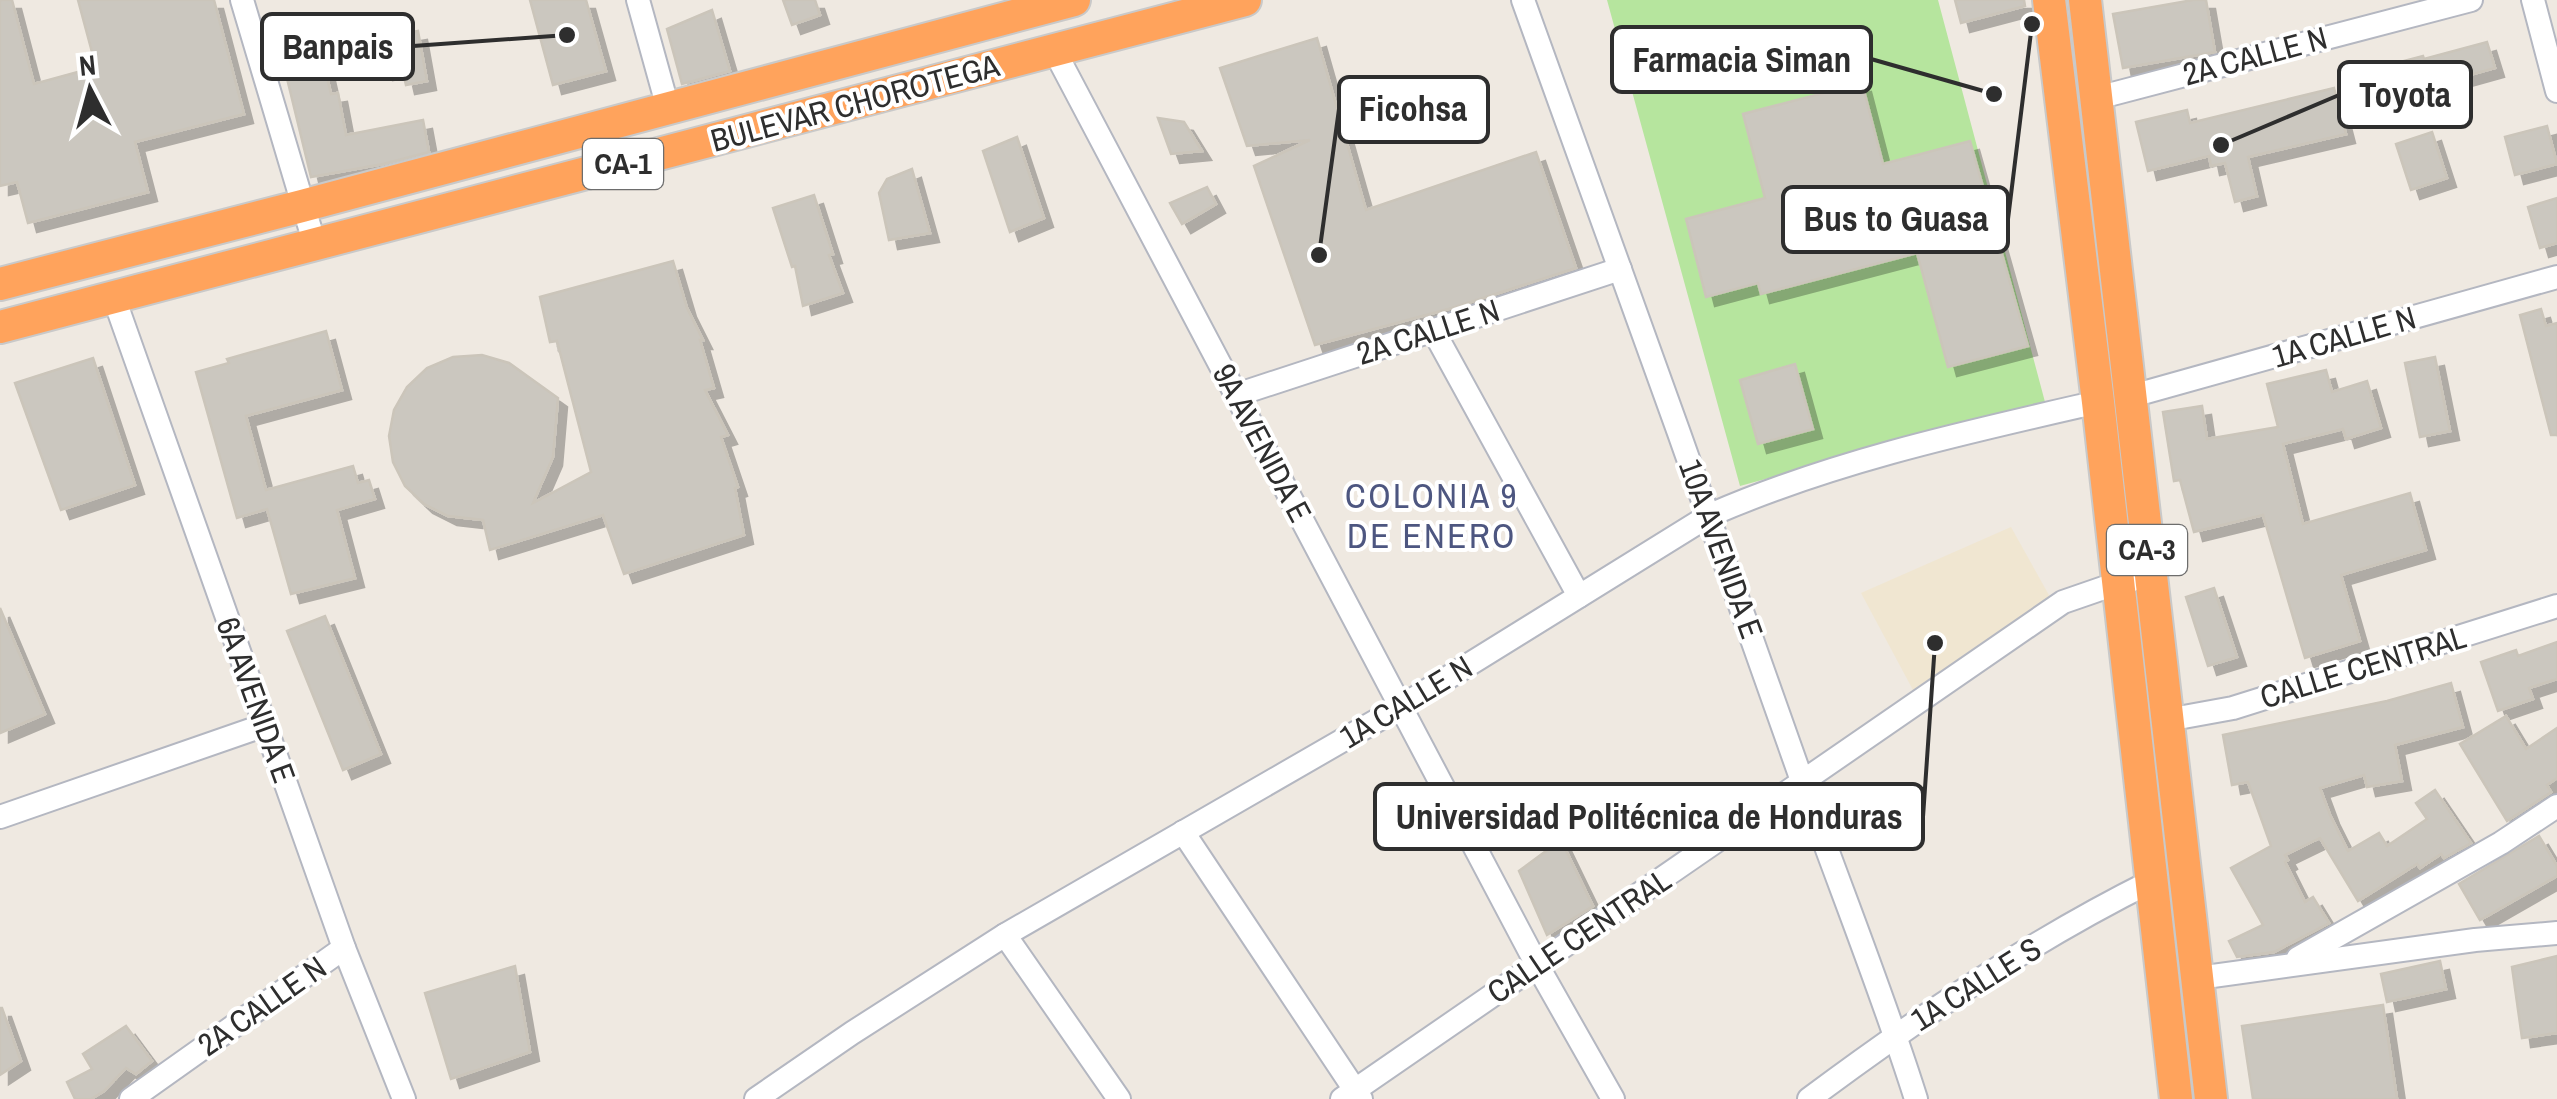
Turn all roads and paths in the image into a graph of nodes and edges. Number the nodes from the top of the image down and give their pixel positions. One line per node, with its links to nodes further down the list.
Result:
1 (242, 0): 14 (street)
2 (638, 0): 13 (street)
3 (1074, 0): 13 (highway, BULEVAR CHOROTEGA / CA-1)
4 (1245, 0): 10 (highway, BULEVAR CHOROTEGA / CA-1)
5 (1524, 0): 16 (street, 10A AVENIDA E)
6 (2049, 0): 24 (highway, CA-3)
7 (2086, 0): 12 (highway, CA-3)
8 (2470, 0): 12 (street, 2A CALLE N)
9 (2533, 0): 11 (street)
10 (1054, 50): 15 (highway, BULEVAR CHOROTEGA / CA-1); 22 (street, 9A AVENIDA E)
11 (2557, 91)
12 (2097, 98): 23 (highway, CA-3)
13 (668, 108): 14 (highway, BULEVAR CHOROTEGA / CA-1)
14 (302, 206): 15 (street); 18 (highway, BULEVAR CHOROTEGA / CA-1)
15 (315, 245): 19 (highway, BULEVAR CHOROTEGA / CA-1)
16 (1620, 269): 21 (street, 2A CALLE N); 25 (street, 10A AVENIDA E)
17 (2557, 278): 23 (street, 1A CALLE N)
18 (0, 284)
19 (114, 298): 20 (highway, BULEVAR CHOROTEGA / CA-1); 31 (street, 6A AVENIDA E)
20 (0, 327)
21 (1433, 330): 22 (street, 2A CALLE N); 27 (street)
22 (1236, 394): 29 (street, 9A AVENIDA E)
23 (2132, 396): 26 (highway, CA-3)
24 (2098, 402): 25 (street, 1A CALLE N); 26 (highway, CA-3)
25 (1710, 516): 27 (street, 1A CALLE N); 32 (street, 10A AVENIDA E)
26 (2134, 580): 30 (highway, CA-3); 32 (street, CALLE CENTRAL); 36 (highway, CA-3)
27 (1580, 596): 29 (street, 1A CALLE N)
28 (2557, 606): 30 (street, CALLE CENTRAL)
29 (1402, 706): 35 (street, 1A CALLE N); 40 (street, 9A AVENIDA E)
30 (2167, 720): 42 (highway, CA-3)
31 (265, 725): 34 (street); 39 (street, 6A AVENIDA E)
32 (1803, 782): 40 (street, CALLE CENTRAL); 43 (street, 10A AVENIDA E)
33 (2557, 806): 41 (street)
34 (0, 817)
35 (1183, 832): 38 (street, 1A CALLE N); 44 (street)
36 (2152, 881): 43 (street, 1A CALLE S); 52 (highway, CA-3)
37 (2557, 934): 41 (street)
38 (1005, 935): 47 (street, 1A CALLE N); 48 (street)
39 (344, 948): 45 (street, 2A CALLE N); 46 (street, 6A AVENIDA E)
40 (1537, 965): 44 (street, CALLE CENTRAL); 49 (street, 9A AVENIDA E)
41 (2287, 965): 42 (street)
42 (2198, 978): 53 (highway, CA-3)
43 (1896, 1034): 50 (street, 1A CALLE S); 51 (street, 10A AVENIDA E)
44 (1352, 1096)
45 (131, 1099)
46 (404, 1099)
47 (756, 1099)
48 (1119, 1099)
49 (1613, 1099)
50 (1809, 1099)
51 (1916, 1099)
52 (2176, 1099)
53 (2211, 1099)

